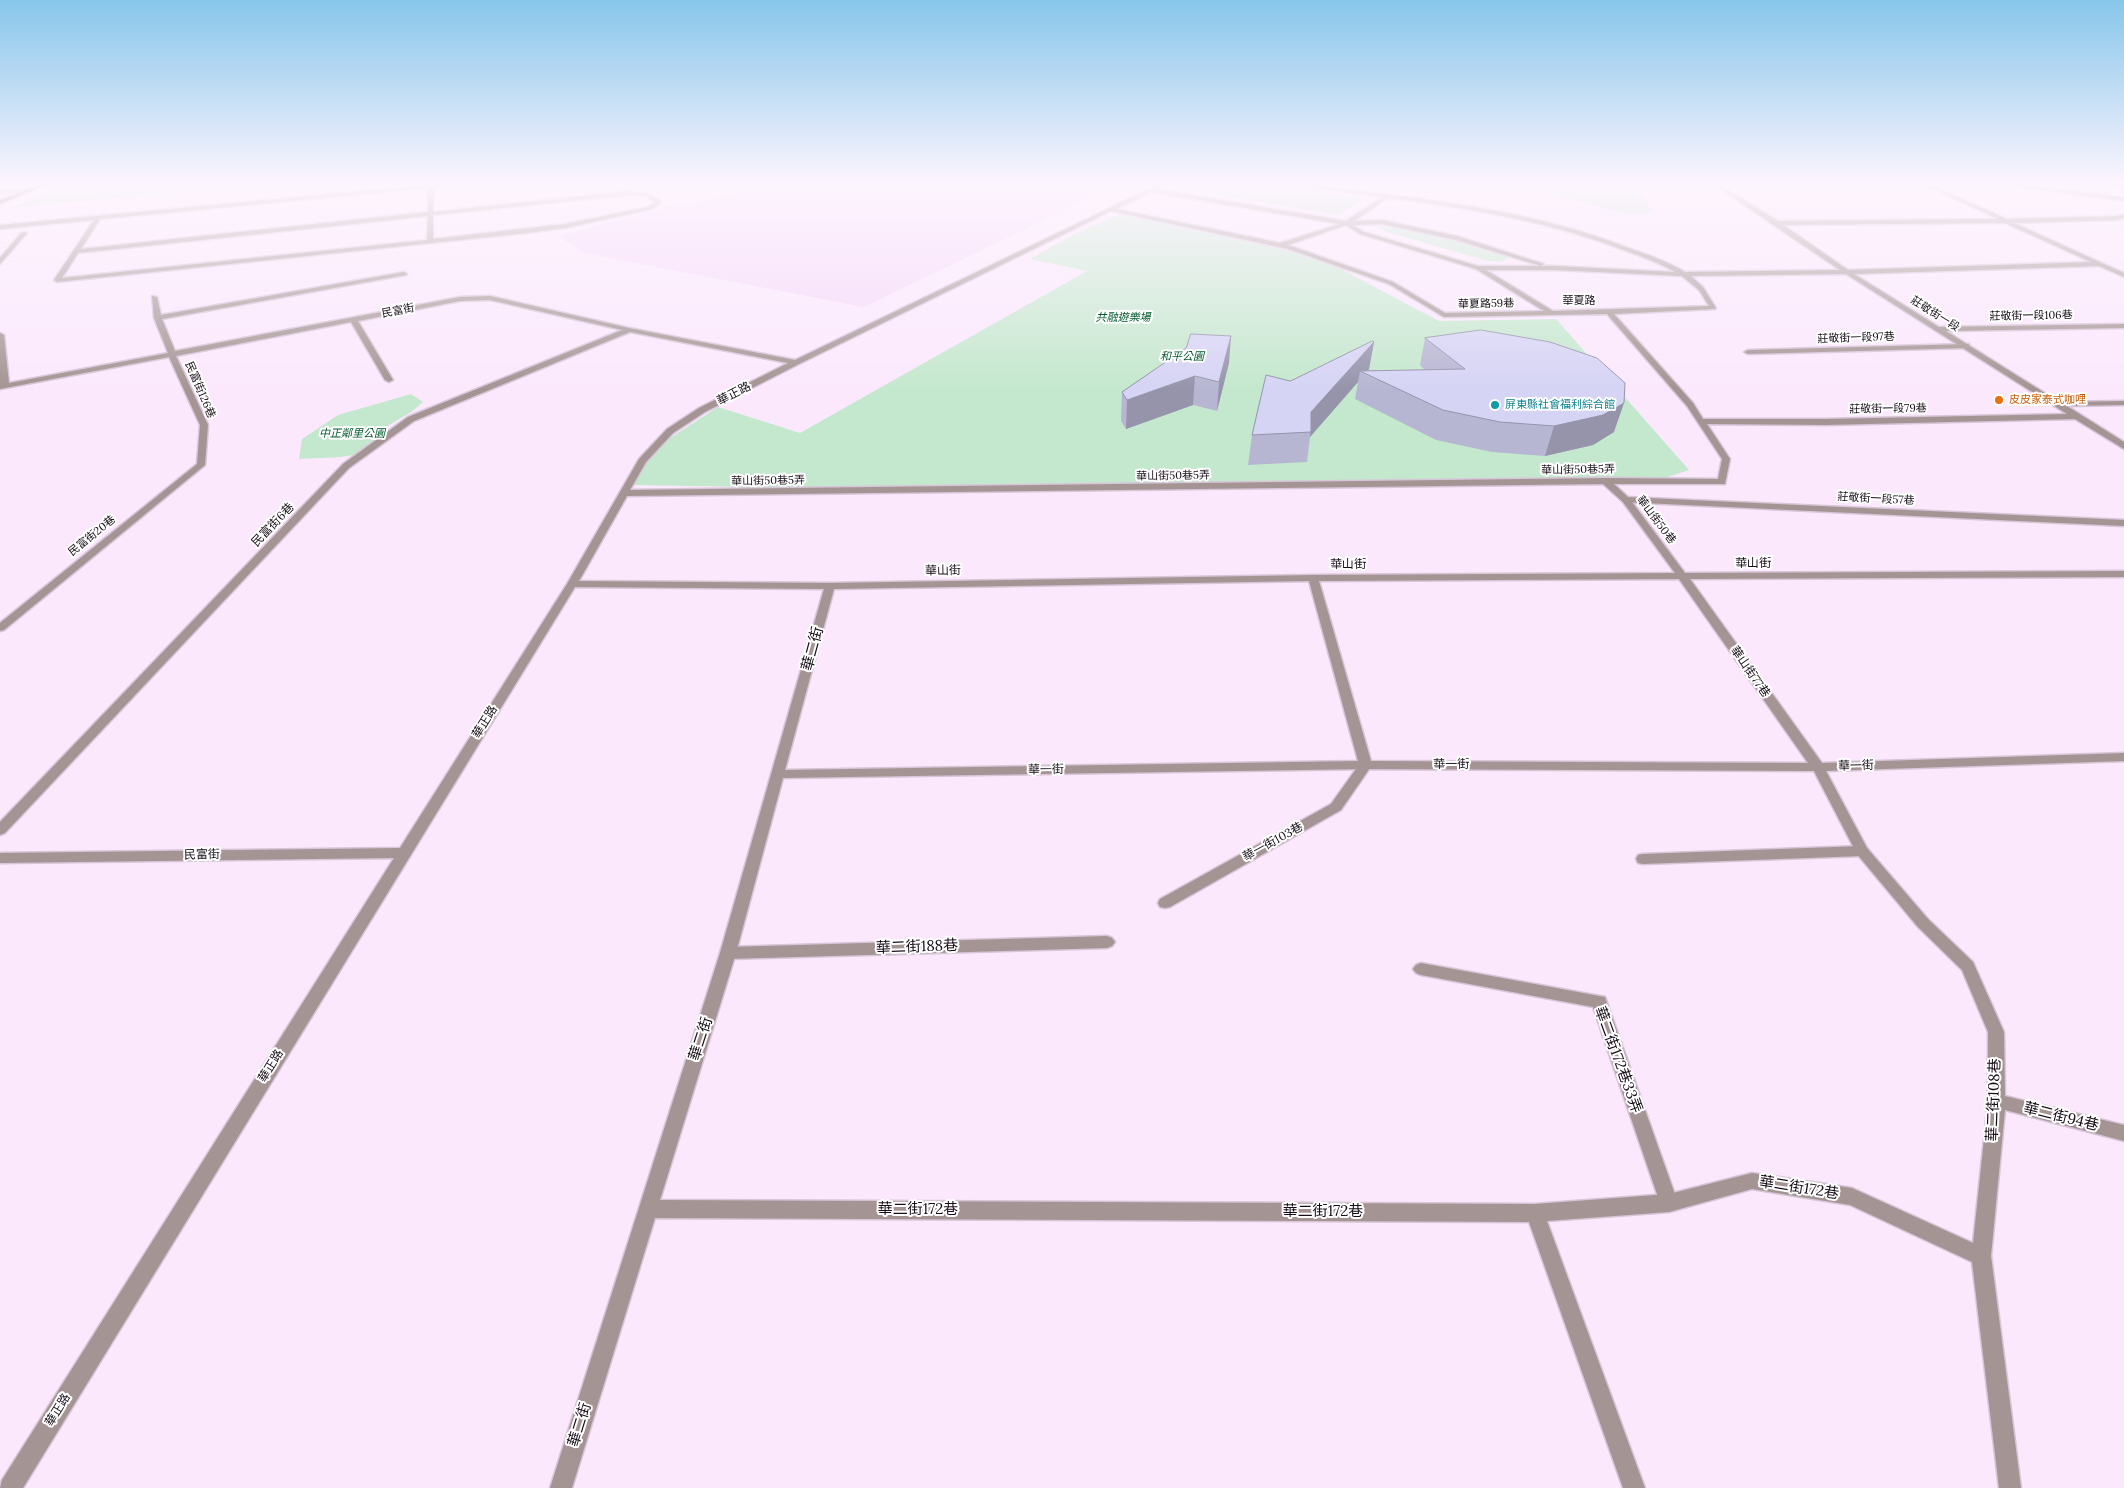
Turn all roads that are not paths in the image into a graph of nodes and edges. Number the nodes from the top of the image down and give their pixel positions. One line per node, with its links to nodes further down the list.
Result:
1 (8, 251): 11 (street)
2 (77, 251): 3 (street)
3 (337, 251)
4 (1023, 251): 31 (street, 華正路)
5 (1302, 251): 20 (street, 華夏路59巷)
6 (1423, 251): 13 (street, 華夏路)
7 (1500, 251): 14 (street)
8 (1634, 251): 17 (street)
9 (1818, 251): 15 (street, 莊敬街一段)
10 (2074, 251): 12 (street)
11 (0, 262)
12 (2101, 264): 15 (street); 18 (street)
13 (1478, 268): 14 (street); 20 (street, 華夏路)
14 (1555, 268): 17 (street)
15 (1847, 272): 17 (street); 25 (street, 莊敬街一段)
16 (404, 274): 22 (street)
17 (1684, 274): 21 (street)
18 (2124, 275)
19 (154, 297): 22 (street, 民富街126巷)
20 (1550, 312): 21 (street, 華夏路)
21 (1610, 312): 37 (street, 華夏路)
22 (158, 318): 30 (street, 民富街126巷)
23 (354, 319): 26 (street, 民富街); 30 (street, 民富街); 32 (street)
24 (2124, 326): 25 (street, 莊敬街一段106巷)
25 (1938, 329): 28 (street, 莊敬街一段)
26 (629, 330): 31 (street, 民富街); 55 (street, 民富街6巷)
27 (0, 335): 33 (street)
28 (1966, 346): 29 (street, 莊敬街一段97巷); 35 (street, 莊敬街一段)
29 (1748, 352)
30 (172, 354): 33 (street, 民富街); 39 (street, 民富街126巷)
31 (796, 362): 42 (street, 華正路)
32 (389, 380)
33 (2, 386)
34 (2124, 403): 35 (street)
35 (2058, 404): 36 (street, 莊敬街一段)
36 (2076, 416): 37 (street, 莊敬街一段79巷); 38 (street, 莊敬街一段)
37 (1701, 421): 41 (street, 華夏路)
38 (2124, 446)
39 (202, 465): 50 (street, 民富街20巷)
40 (1605, 481): 41 (street, 華山街50巷5弄); 42 (street, 華山街50巷5弄); 43 (street, 華山街50巷)
41 (1722, 482)
42 (624, 494): 48 (street, 華正路)
43 (1626, 500): 44 (street, 莊敬街一段57巷); 46 (street, 華山街50巷)
44 (2124, 523)
45 (2124, 574): 46 (street, 華山街)
46 (1683, 577): 47 (street, 華山街); 53 (street, 華山街77巷)
47 (1313, 578): 49 (street, 華山街); 52 (street)
48 (572, 584): 49 (street, 華山街); 57 (street, 華正路)
49 (830, 586): 54 (street, 華二街)
50 (0, 628)
51 (2124, 757): 53 (street, 華一街)
52 (1366, 765): 53 (street, 華一街); 54 (street, 華一街); 60 (street, 華一街103巷)
53 (1818, 767): 56 (street, 華二街108巷)
54 (779, 774): 62 (street, 華二街)
55 (0, 830)
56 (1862, 851): 59 (street); 64 (street, 華二街108巷)
57 (404, 853): 58 (street, 民富街); 70 (street, 華正路)
58 (0, 858)
59 (1643, 858)
60 (1165, 903)
61 (1107, 942): 62 (street, 華二街188巷)
62 (728, 953): 67 (street, 華二街)
63 (1421, 969): 66 (street, 華二街172巷33弄)
64 (1997, 1101): 65 (street, 華二街94巷); 69 (street, 華二街108巷)
65 (2124, 1133)
66 (1669, 1203): 68 (street, 華二街172巷); 69 (street, 華二街172巷)
67 (648, 1208): 68 (street, 華二街172巷); 71 (street, 華二街)
68 (1535, 1213): 72 (street)
69 (1981, 1256): 73 (street, 華二街108巷)
70 (10, 1488)
71 (561, 1488)
72 (1634, 1488)
73 (2010, 1488)

